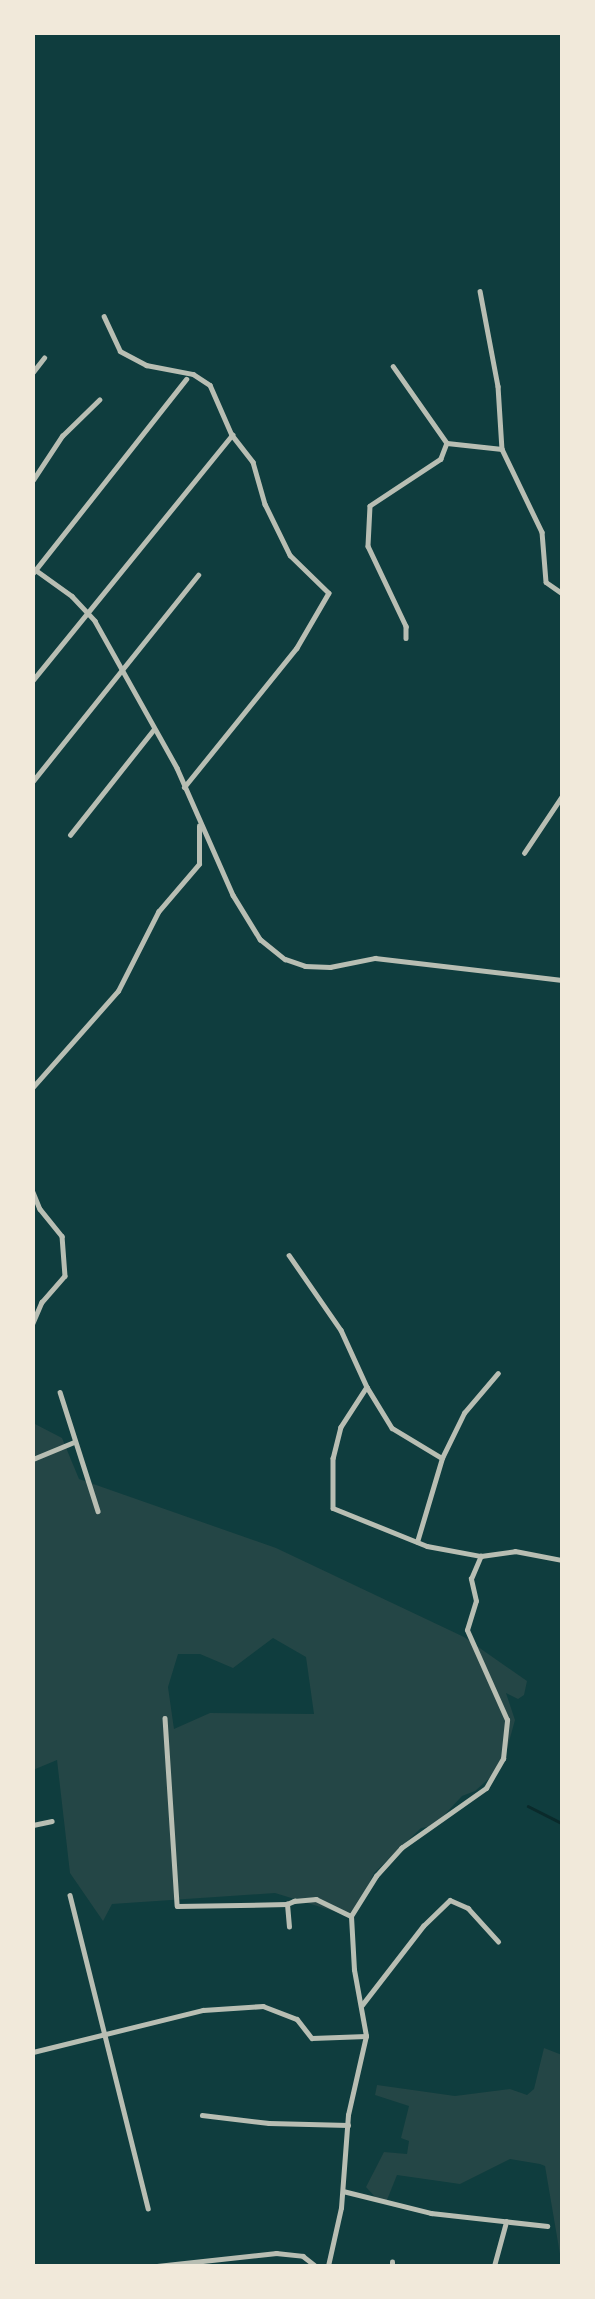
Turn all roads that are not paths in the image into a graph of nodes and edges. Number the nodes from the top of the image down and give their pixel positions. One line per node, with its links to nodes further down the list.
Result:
1 (480, 291): 10 (street)
2 (104, 317): 8 (street)
3 (44, 358): 5 (street)
4 (393, 366): 9 (street)
5 (33, 372)
6 (186, 379): 12 (street)
7 (99, 400): 11 (street)
8 (232, 435): 15 (street); 21 (street)
9 (447, 443): 10 (street); 16 (street)
10 (502, 449): 14 (street)
11 (33, 480)
12 (34, 571): 15 (street)
13 (198, 575): 17 (street)
14 (562, 593)
15 (87, 611): 17 (street); 18 (street)
16 (406, 638)
17 (121, 669): 19 (street); 20 (street)
18 (33, 680)
19 (154, 729): 21 (street); 24 (street)
20 (33, 780)
21 (184, 788): 23 (street)
22 (562, 796): 25 (street)
23 (199, 825): 26 (street); 27 (street)
24 (70, 835)
25 (524, 853)
26 (562, 980)
27 (33, 1087)
28 (33, 1192): 30 (street)
29 (289, 1255): 32 (street)
30 (33, 1323)
31 (498, 1373): 35 (street)
32 (366, 1387): 35 (street); 38 (street)
33 (60, 1392): 34 (street)
34 (74, 1443): 36 (street); 37 (street)
35 (442, 1458): 38 (street)
36 (33, 1459)
37 (98, 1511)
38 (417, 1542): 39 (street)
39 (481, 1556): 40 (street); 46 (street)
40 (562, 1560)
41 (165, 1718): 45 (street)
42 (52, 1821): 43 (street)
43 (33, 1825)
44 (70, 1895): 50 (street)
45 (287, 1904): 46 (street); 47 (street)
46 (351, 1916): 49 (street)
47 (289, 1927)
48 (498, 1941): 49 (street)
49 (362, 2006): 51 (street)
50 (107, 2035): 51 (street); 52 (street); 56 (street)
51 (366, 2036): 54 (street)
52 (33, 2052)
53 (202, 2115): 54 (street)
54 (348, 2125): 55 (street)
55 (343, 2191): 57 (street); 61 (street)
56 (148, 2208)
57 (506, 2222): 58 (street); 62 (street)
58 (547, 2226)
59 (157, 2266): 60 (street)
60 (316, 2266)
61 (328, 2266)
62 (494, 2266)

